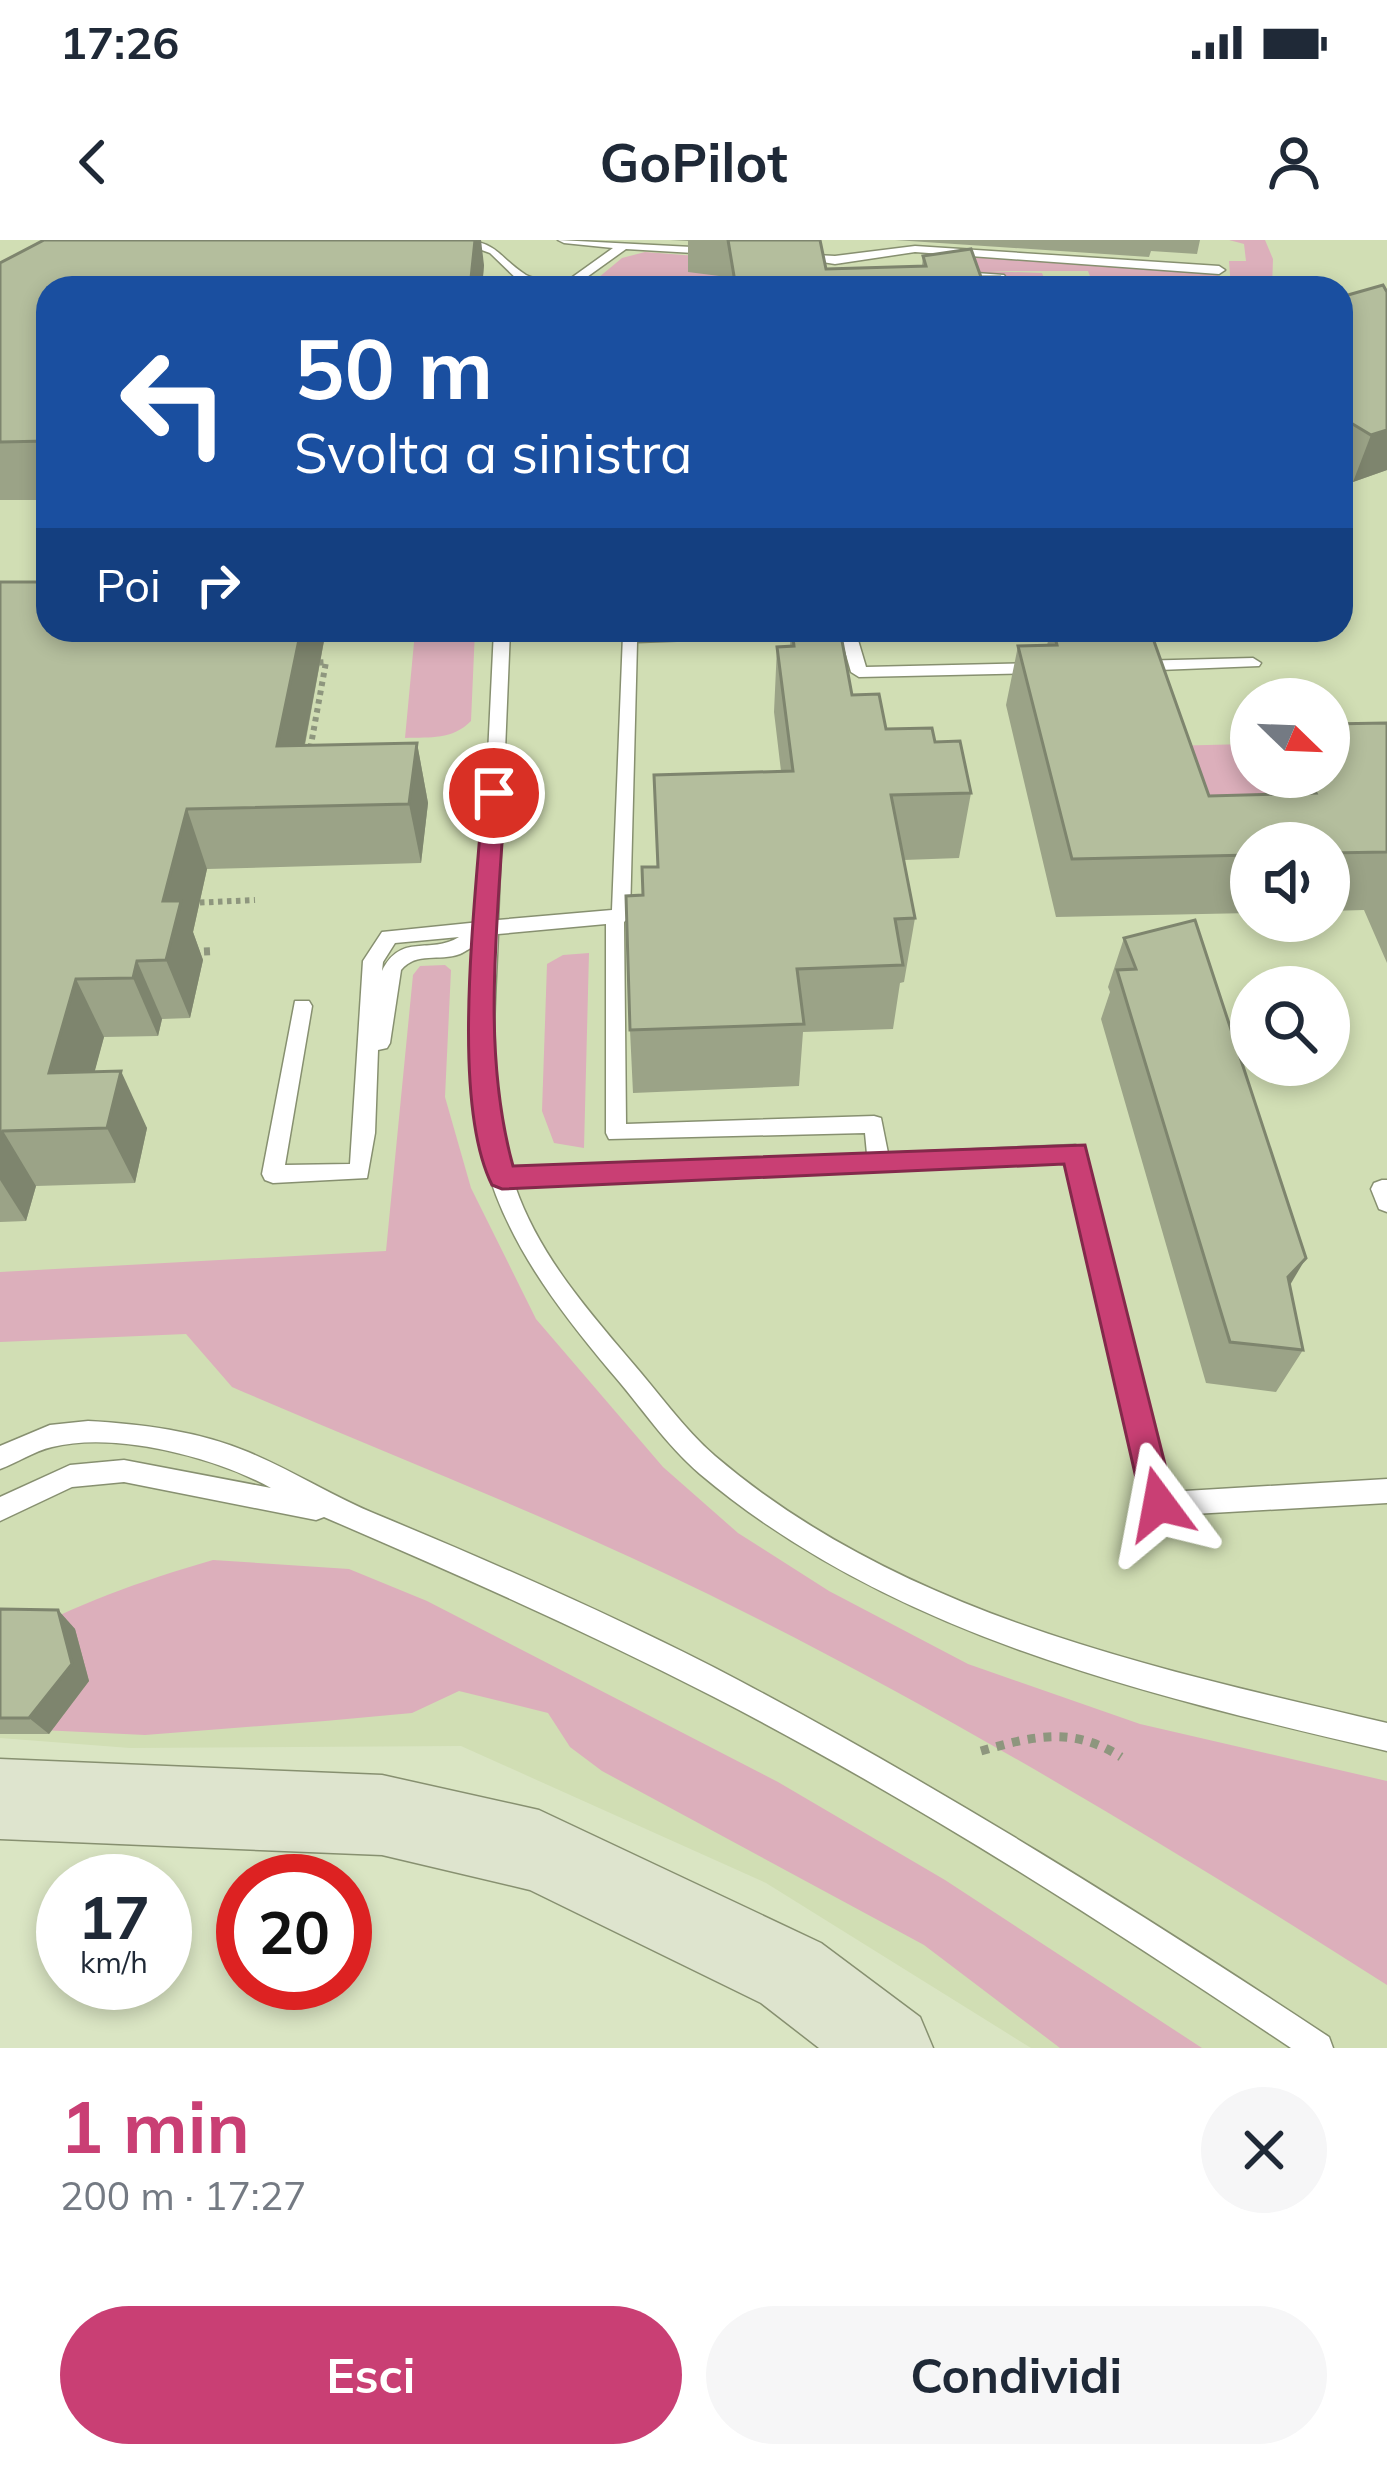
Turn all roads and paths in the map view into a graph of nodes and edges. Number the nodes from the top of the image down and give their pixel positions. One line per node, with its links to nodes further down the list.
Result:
1 (460, 240): 7 (lane)
2 (565, 240): 3 (lane)
3 (624, 245): 4 (lane); 8 (lane)
4 (718, 252)
5 (788, 256): 6 (lane)
6 (1219, 270)
7 (518, 276)
8 (581, 276)
9 (501, 642): 20 (lane)
10 (628, 642): 19 (lane)
11 (851, 642): 15 (lane)
12 (309, 663): 16 (path)
13 (1253, 663): 14 (lane)
14 (1114, 666)
15 (1067, 668)
16 (308, 764)
17 (192, 899): 18 (path)
18 (255, 900)
19 (615, 917): 20 (lane); 27 (lane)
20 (489, 928): 21 (lane); 24 (lane); 26 (lane)
21 (454, 949): 24 (lane); 26 (lane)
22 (213, 951): 23 (path)
23 (176, 952)
24 (486, 963): 28 (lane)
25 (302, 1006): 26 (lane)
26 (362, 1145)
27 (879, 1161): 28 (lane); 32 (lane)
28 (502, 1178): 35 (lane)
29 (1387, 1189): 30 (lane)
30 (1387, 1203)
31 (0, 1458): 34 (lane)
32 (1387, 1491)
33 (0, 1509): 34 (lane)
34 (346, 1514): 40 (lane)
35 (1387, 1736)
36 (981, 1751): 37 (path)
37 (1121, 1757)
38 (0, 1798): 39 (main road)
39 (890, 2048)
40 (1318, 2048)

